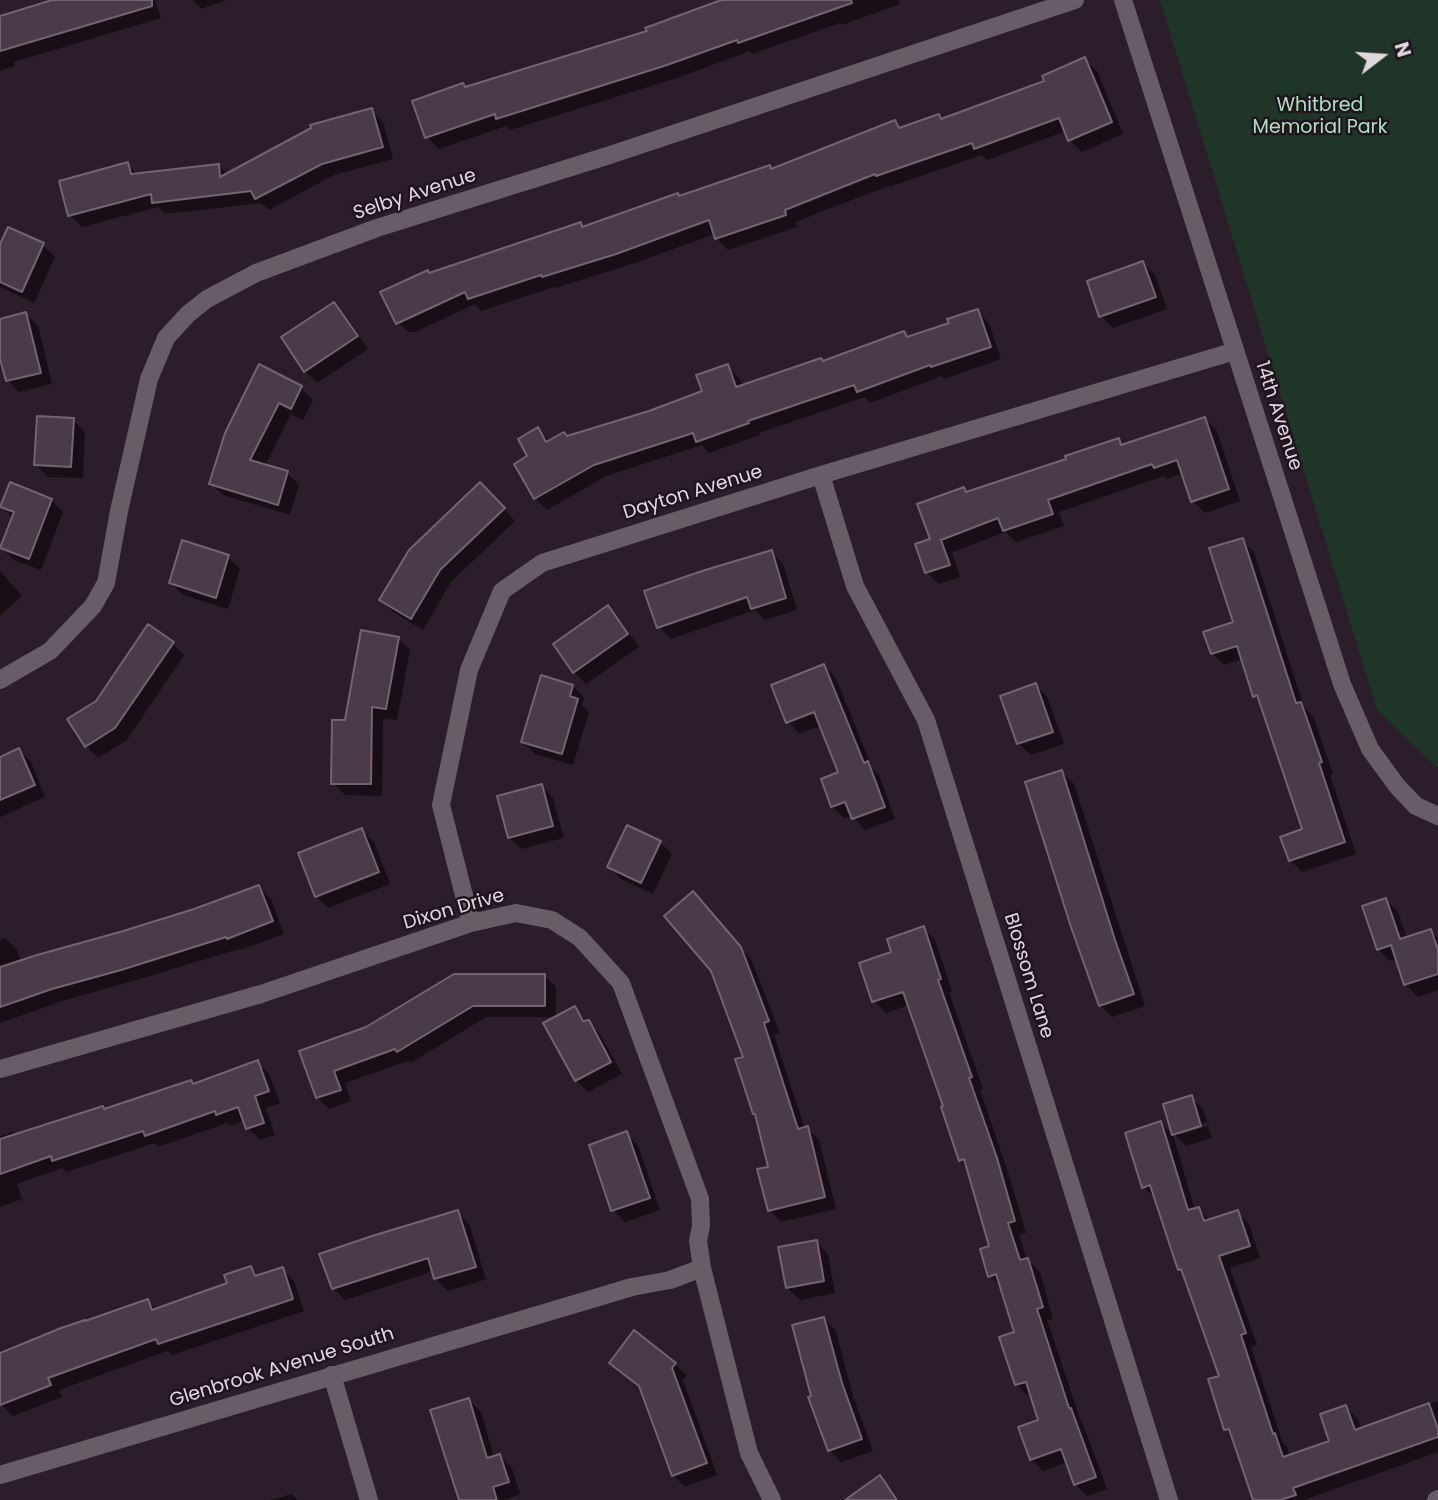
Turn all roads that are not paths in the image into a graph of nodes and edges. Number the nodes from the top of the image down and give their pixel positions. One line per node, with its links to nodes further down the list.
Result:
1 (1075, 0): 5 (street, Selby Avenue)
2 (1123, 0): 3 (street, 14th Avenue)
3 (1235, 351): 4 (street, Dayton Avenue); 6 (street, 14th Avenue)
4 (821, 475): 7 (street, Dayton Avenue); 14 (street, Blossom Lane)
5 (0, 680)
6 (1438, 816)
7 (471, 923): 8 (street, Dixon Drive); 9 (street, Dixon Drive)
8 (0, 1069)
9 (702, 1268): 10 (street, Glenbrook Avenue South); 13 (street, Dixon Drive)
10 (332, 1375): 11 (street, Glenbrook Avenue South); 12 (street)
11 (0, 1475)
12 (369, 1500)
13 (772, 1500)
14 (1169, 1500)

